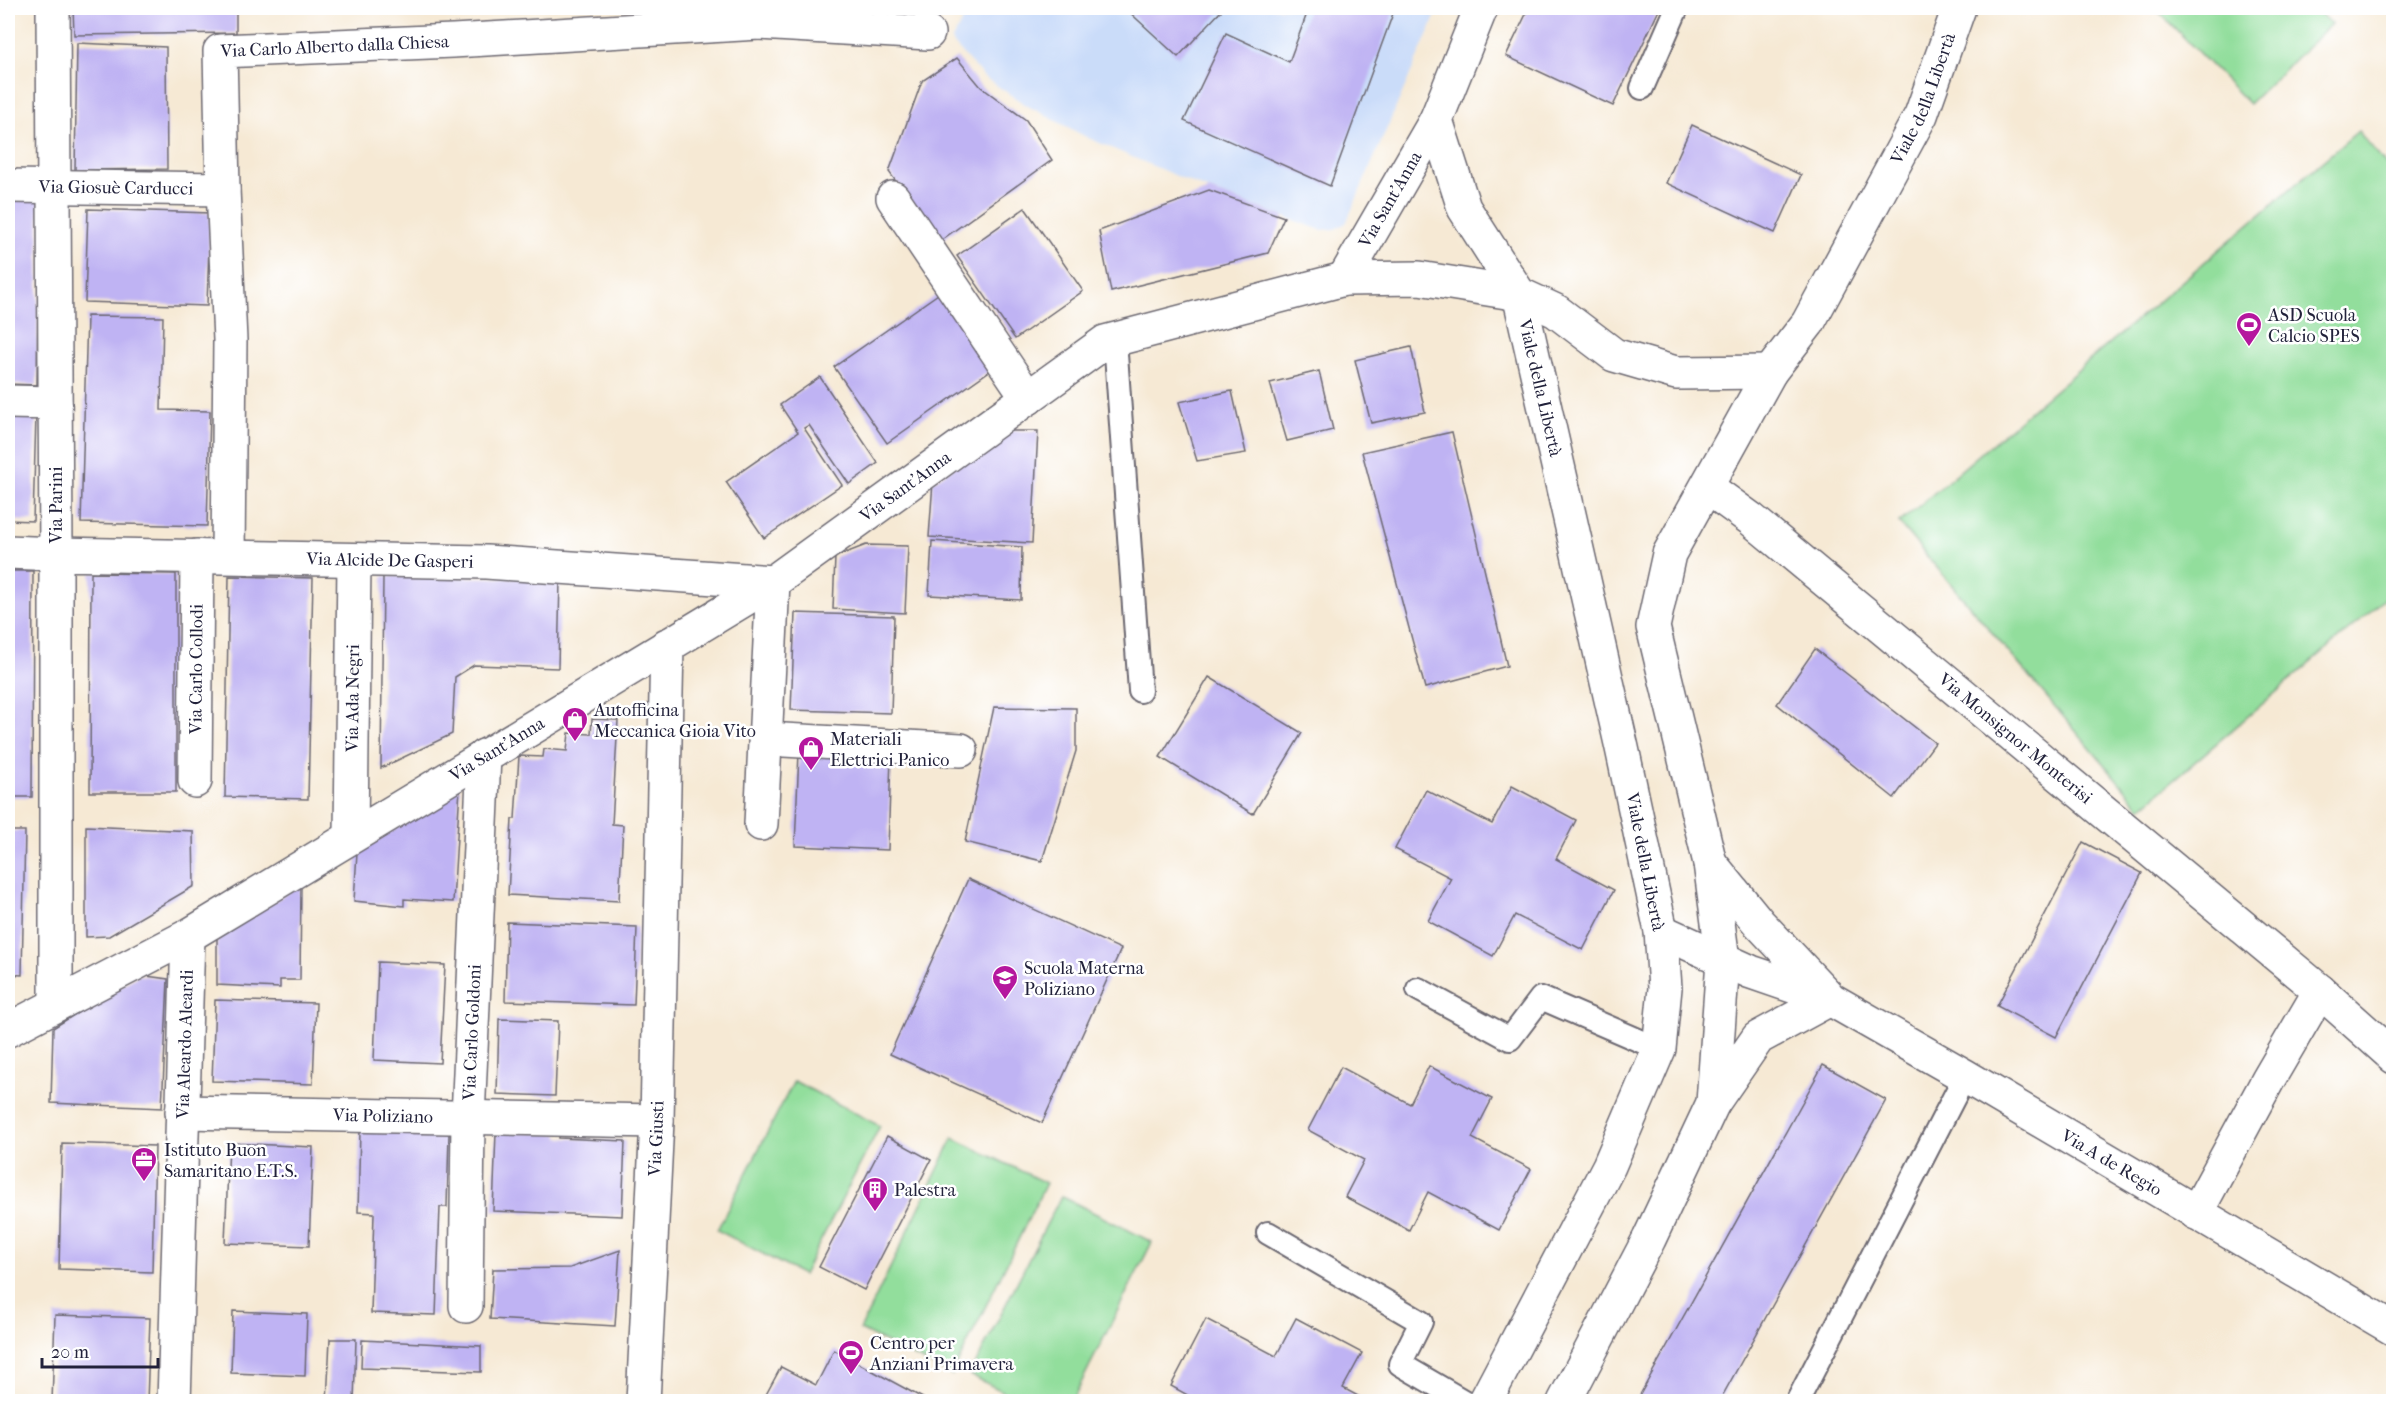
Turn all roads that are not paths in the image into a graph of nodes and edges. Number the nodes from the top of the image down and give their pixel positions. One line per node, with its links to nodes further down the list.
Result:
1 (52, 8): 10 (street, Via Parini)
2 (1481, 8): 8 (street)
3 (1677, 8): 7 (lane)
4 (1959, 8): 16 (street, Viale della Libertà)
5 (758, 15): 6 (street); 11 (street, Via Carlo Alberto dalla Chiesa)
6 (928, 33)
7 (1642, 88)
8 (1436, 120): 13 (street, Via Sant'Anna); 14 (street, Viale della Libertà)
9 (8, 186): 10 (street, Via Giosuè Carducci)
10 (54, 186): 11 (street, Via Giosuè Carducci); 19 (street, Via Parini)
11 (223, 189): 23 (street, Via Carlo Alberto dalla Chiesa)
12 (893, 198): 17 (street)
13 (1344, 279): 14 (street, Via Sant'Anna); 15 (street, Via Sant'Anna)
14 (1519, 294): 16 (street, Viale della Libertà); 35 (street, Viale della Libertà)
15 (1116, 340): 17 (street, Via Sant'Anna); 27 (lane)
16 (1770, 372): 20 (street, Viale della Libertà)
17 (1028, 398): 25 (street, Via Sant'Anna)
18 (8, 402): 19 (street)
19 (55, 403): 22 (street, Via Parini)
20 (1707, 487): 34 (street, Viale della Libertà); 39 (street, Via Monsignor Monterisi)
21 (8, 552): 22 (street, Via Alcide De Gasperi)
22 (56, 554): 23 (street, Via Alcide De Gasperi); 41 (street, Via Parini)
23 (213, 556): 24 (street, Via Alcide De Gasperi); 31 (street, Via Carlo Collodi)
24 (354, 560): 25 (street, Via Alcide De Gasperi); 33 (street, Via Ada Negri)
25 (773, 582): 26 (street, Via Sant'Anna); 28 (street)
26 (667, 645): 30 (street, Via Sant'Anna); 49 (street, Via Giusti)
27 (1140, 691)
28 (766, 739): 29 (street); 32 (street)
29 (961, 750)
30 (483, 756): 33 (street, Via Sant'Anna); 48 (street, Via Carlo Goldoni)
31 (195, 781)
32 (761, 824)
33 (351, 836): 36 (street, Via Sant'Anna)
34 (1710, 863): 37 (street, Viale della Libertà); 40 (street, Via A de Regio)
35 (1661, 931): 37 (street, Via A de Regio); 43 (street, Viale della Libertà)
36 (188, 936): 41 (street, Via Sant'Anna); 47 (street, Via Aleardo Aleardi)
37 (1724, 960): 40 (street, Via A de Regio); 46 (street, Viale della Libertà)
38 (1418, 989): 43 (lane)
39 (2320, 992): 44 (street, Via Monsignor Monterisi); 50 (street)
40 (1830, 999): 45 (street, Via A de Regio); 46 (street)
41 (56, 1003): 42 (street, Via Sant'Anna)
42 (8, 1029)
43 (1659, 1049): 57 (street, Viale della Libertà)
44 (2394, 1057)
45 (1965, 1076): 50 (street, Via A de Regio); 59 (lane)
46 (1713, 1103): 58 (street, Viale della Libertà)
47 (182, 1112): 48 (street, Via Poliziano); 54 (street, Via Aleardo Aleardi)
48 (468, 1118): 49 (street, Via Poliziano); 52 (street, Via Carlo Goldoni)
49 (657, 1121): 55 (street, Via Giusti)
50 (2196, 1212): 53 (street, Via A de Regio)
51 (1268, 1233): 56 (lane)
52 (466, 1306)
53 (2394, 1329)
54 (174, 1401)
55 (642, 1401)
56 (1465, 1401)
57 (1485, 1401)
58 (1564, 1401)
59 (1797, 1401)

